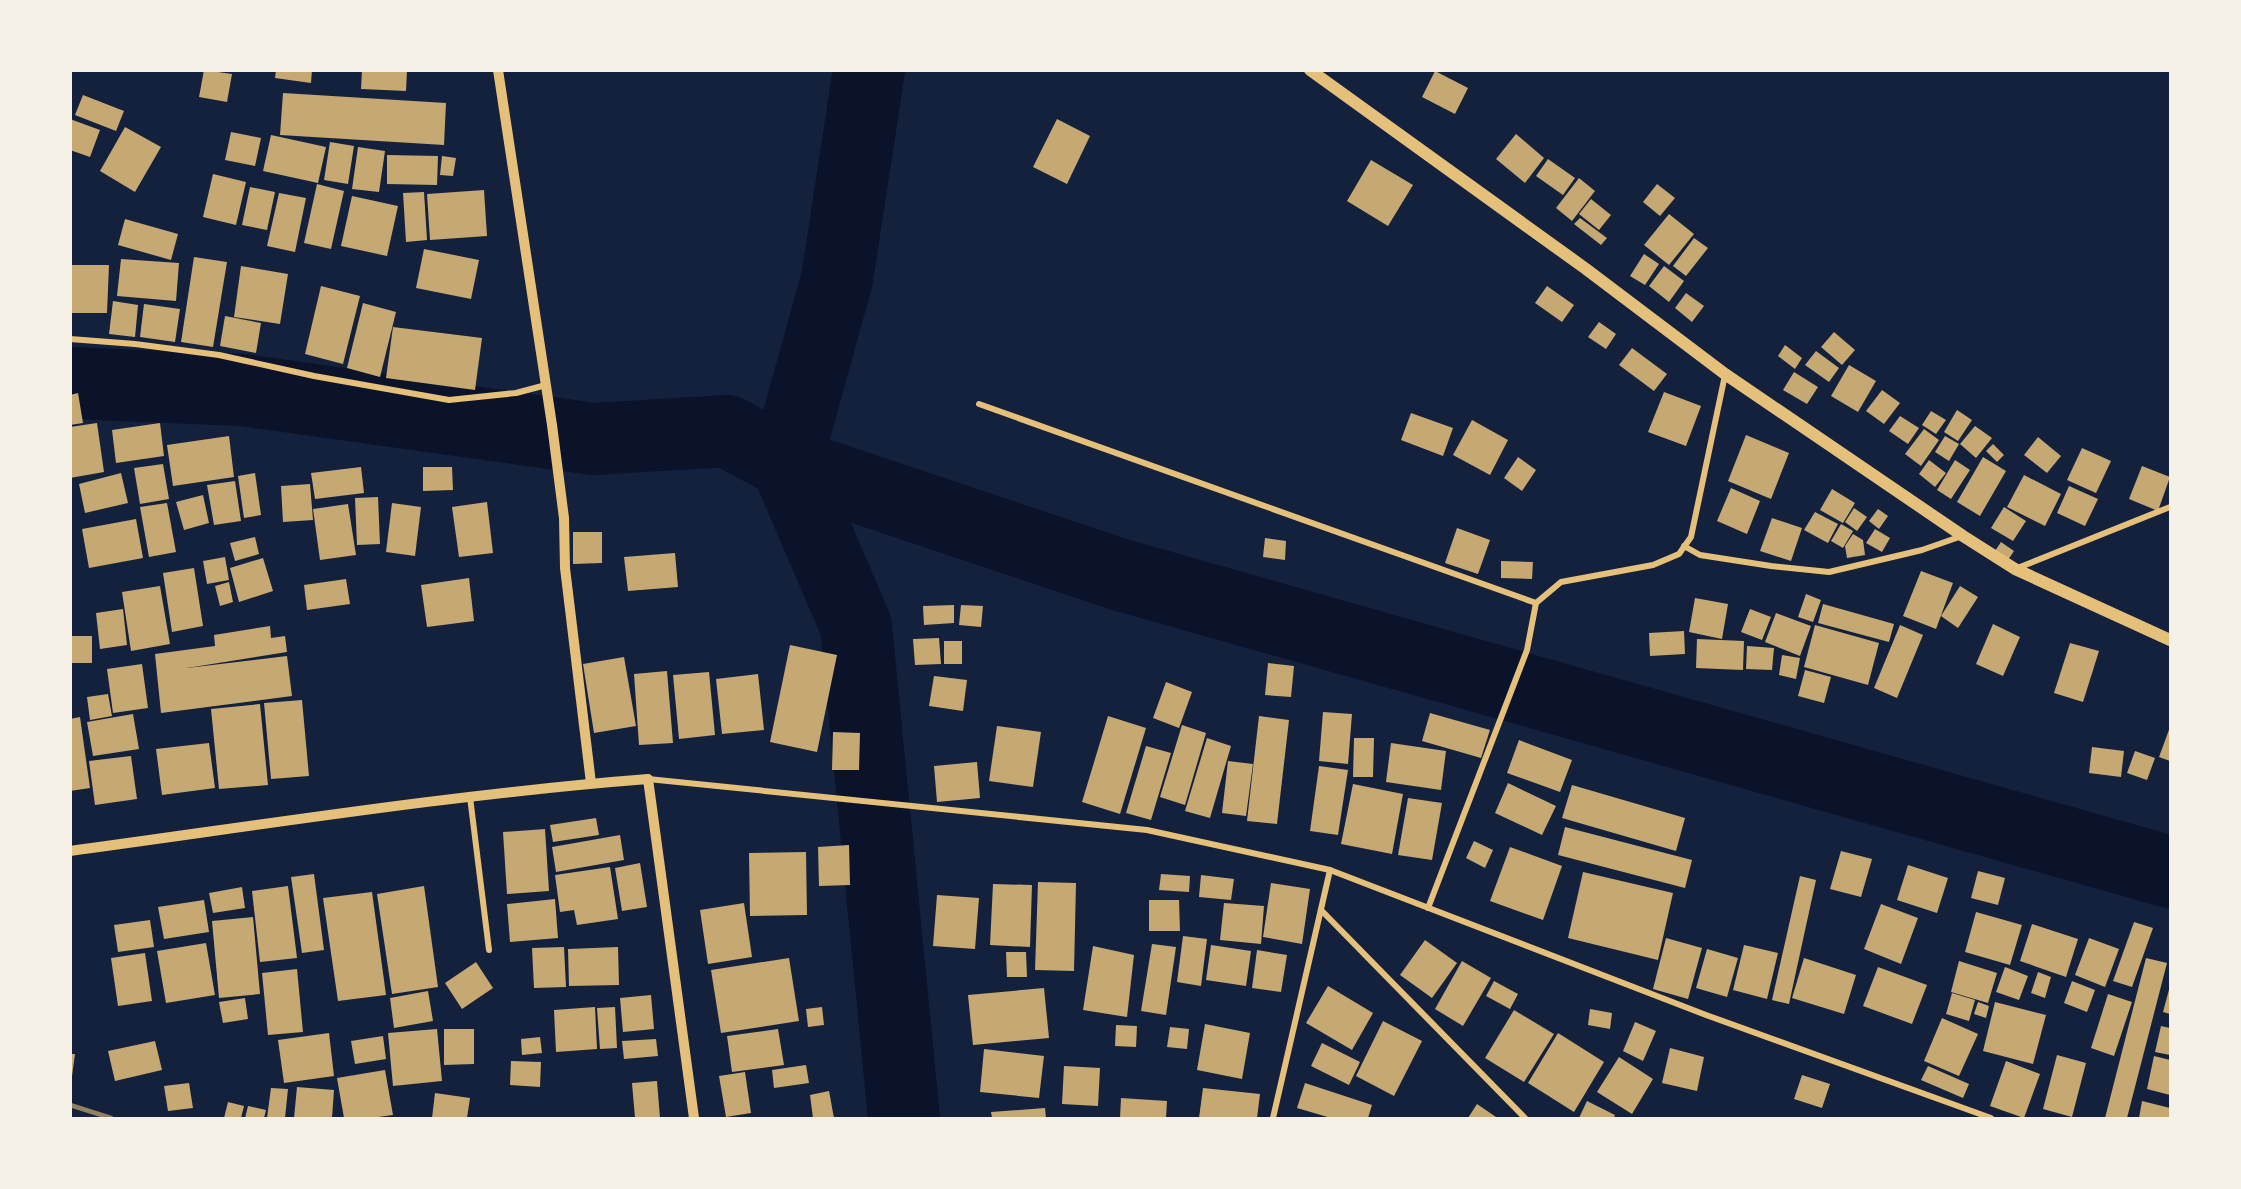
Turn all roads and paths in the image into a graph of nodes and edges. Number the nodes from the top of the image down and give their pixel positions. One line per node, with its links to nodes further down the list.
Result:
1 (498, 70): 5 (street)
2 (1310, 70): 4 (main road)
3 (70, 339): 5 (street)
4 (1725, 374): 8 (main road); 9 (street)
5 (546, 385): 14 (street)
6 (979, 404): 11 (street)
7 (2170, 507): 10 (street)
8 (1963, 536): 9 (street); 10 (main road)
9 (1684, 546): 11 (street)
10 (2015, 569): 12 (main road)
11 (1536, 603): 18 (street)
12 (2170, 640)
13 (648, 779): 14 (street); 17 (street); 21 (street)
14 (591, 783): 15 (street)
15 (470, 797): 16 (street); 20 (street)
16 (70, 851)
17 (1330, 870): 18 (street); 19 (street)
18 (1428, 908): 24 (street)
19 (1321, 910): 22 (street); 23 (street)
20 (489, 950)
21 (694, 1119)
22 (1273, 1119)
23 (1525, 1119)
24 (1991, 1119)

